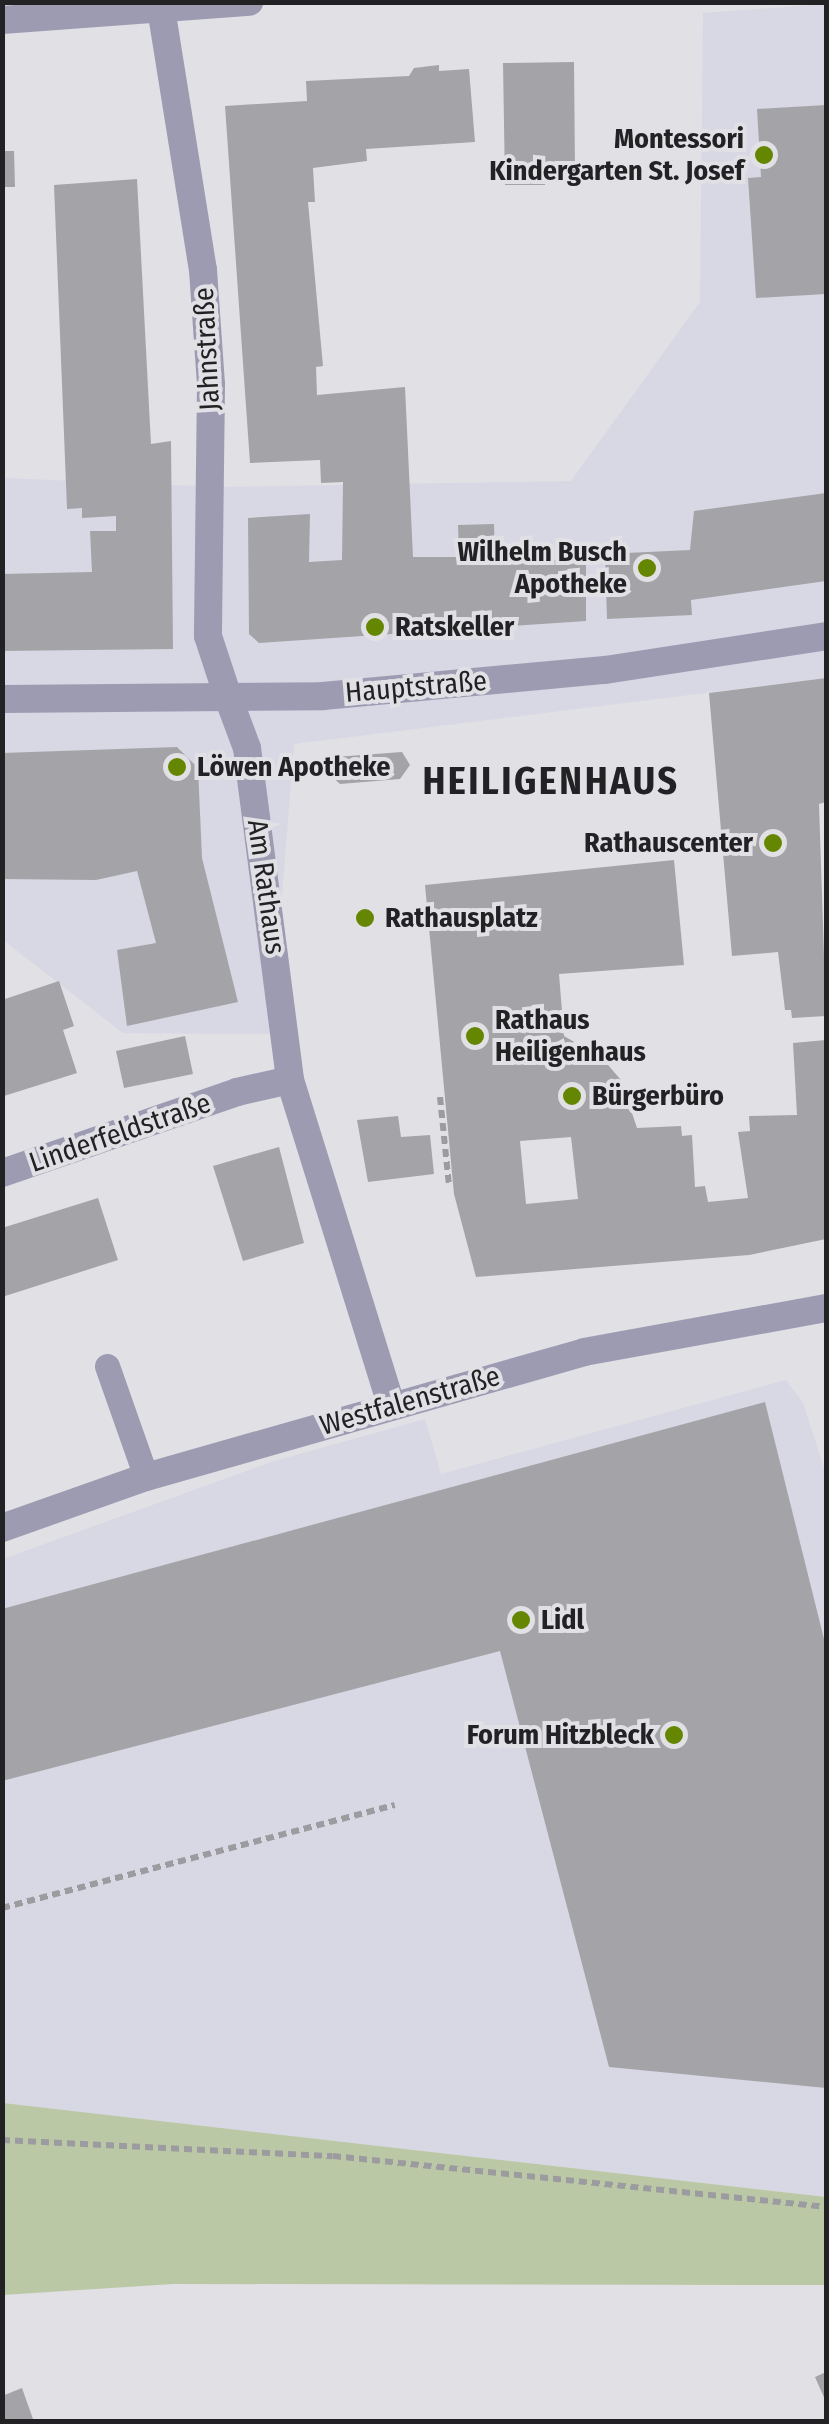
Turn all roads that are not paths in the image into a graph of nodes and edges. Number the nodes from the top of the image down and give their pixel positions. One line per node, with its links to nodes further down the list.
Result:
1 (249, 2): 2 (street)
2 (162, 7): 3 (street); 5 (street, Jahnstraße)
3 (2, 20)
4 (826, 636): 5 (street, Hauptstraße)
5 (228, 697): 6 (street, Hauptstraße); 7 (street, Am Rathaus)
6 (2, 699)
7 (290, 1080): 8 (street, Linderfeldstraße); 11 (street, Am Rathaus)
8 (2, 1173)
9 (826, 1308): 11 (street, Westfalenstraße)
10 (108, 1366): 12 (lane)
11 (391, 1405): 12 (street, Westfalenstraße)
12 (146, 1477): 13 (street, Westfalenstraße)
13 (2, 1528)

